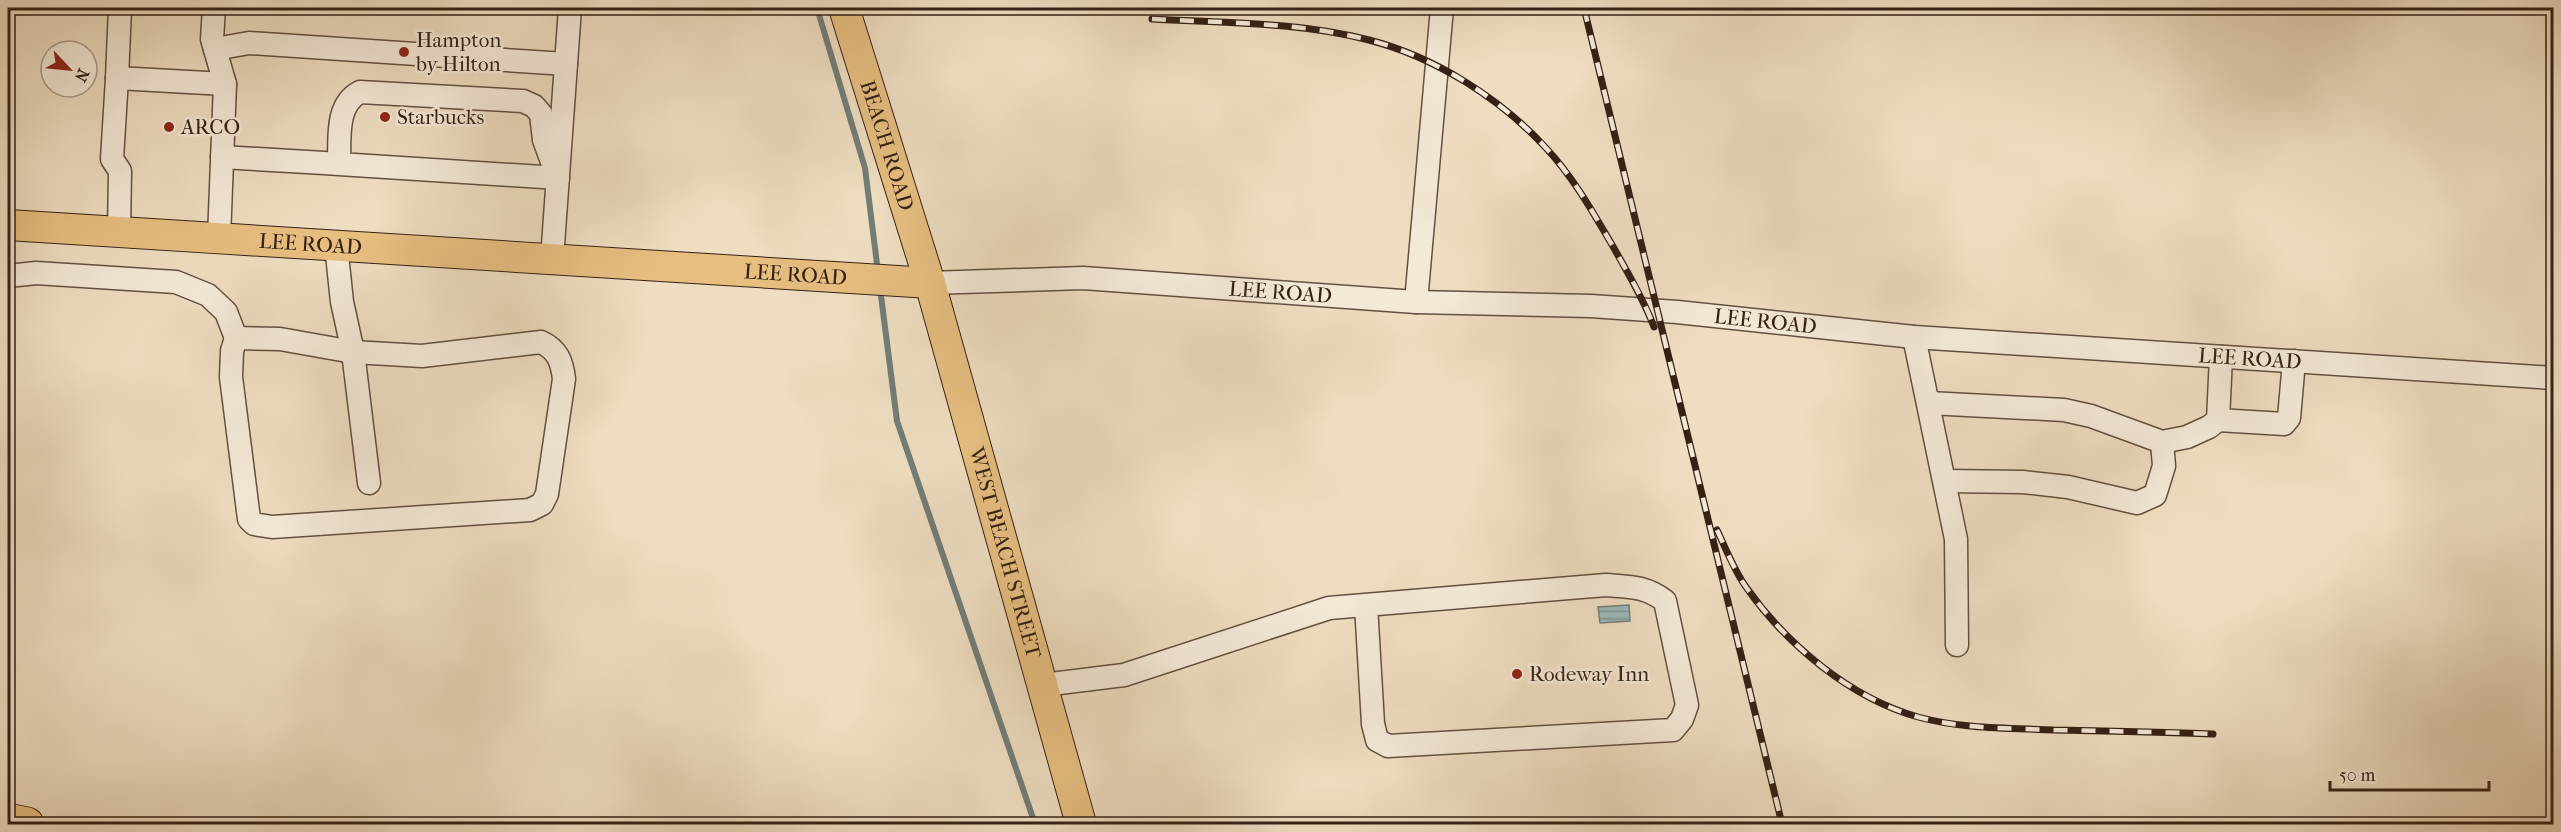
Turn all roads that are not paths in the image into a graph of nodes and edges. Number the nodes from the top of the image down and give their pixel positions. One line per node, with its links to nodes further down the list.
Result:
1 (120, 8): 8 (street)
2 (214, 8): 6 (street)
3 (570, 8): 7 (street)
4 (844, 8): 19 (main road, BEACH ROAD)
5 (1442, 8): 20 (street)
6 (215, 49): 7 (street); 9 (street)
7 (566, 64): 12 (street)
8 (117, 78): 9 (street); 14 (street)
9 (225, 84): 10 (street)
10 (222, 157): 11 (street); 15 (street)
11 (339, 164): 12 (street); 12 (street)
12 (558, 178): 17 (street)
13 (8, 225): 14 (main road, LEE ROAD)
14 (119, 232): 15 (main road, LEE ROAD)
15 (219, 238): 16 (main road, LEE ROAD)
16 (336, 245): 17 (main road, LEE ROAD); 23 (street)
17 (552, 260): 19 (main road, LEE ROAD)
18 (8, 276): 22 (street)
19 (930, 283): 20 (street, LEE ROAD); 34 (main road, WEST BEACH STREET)
20 (1416, 302): 21 (street, LEE ROAD)
21 (1914, 337): 24 (street, LEE ROAD); 27 (street)
22 (236, 338): 23 (street); 23 (street)
23 (353, 352): 31 (street)
24 (2221, 357): 25 (street, LEE ROAD); 28 (street)
25 (2294, 361): 26 (street, LEE ROAD); 28 (street)
26 (2553, 378)
27 (1929, 403): 29 (street); 30 (street)
28 (2218, 420): 29 (street)
29 (2162, 442): 30 (street)
30 (1945, 482): 33 (street)
31 (369, 483)
32 (1366, 605): 32 (street); 34 (street)
33 (1958, 645)
34 (1042, 685): 37 (main road, WEST BEACH STREET)
35 (8, 820): 36 (highway)
36 (27, 825)
37 (1081, 825)

